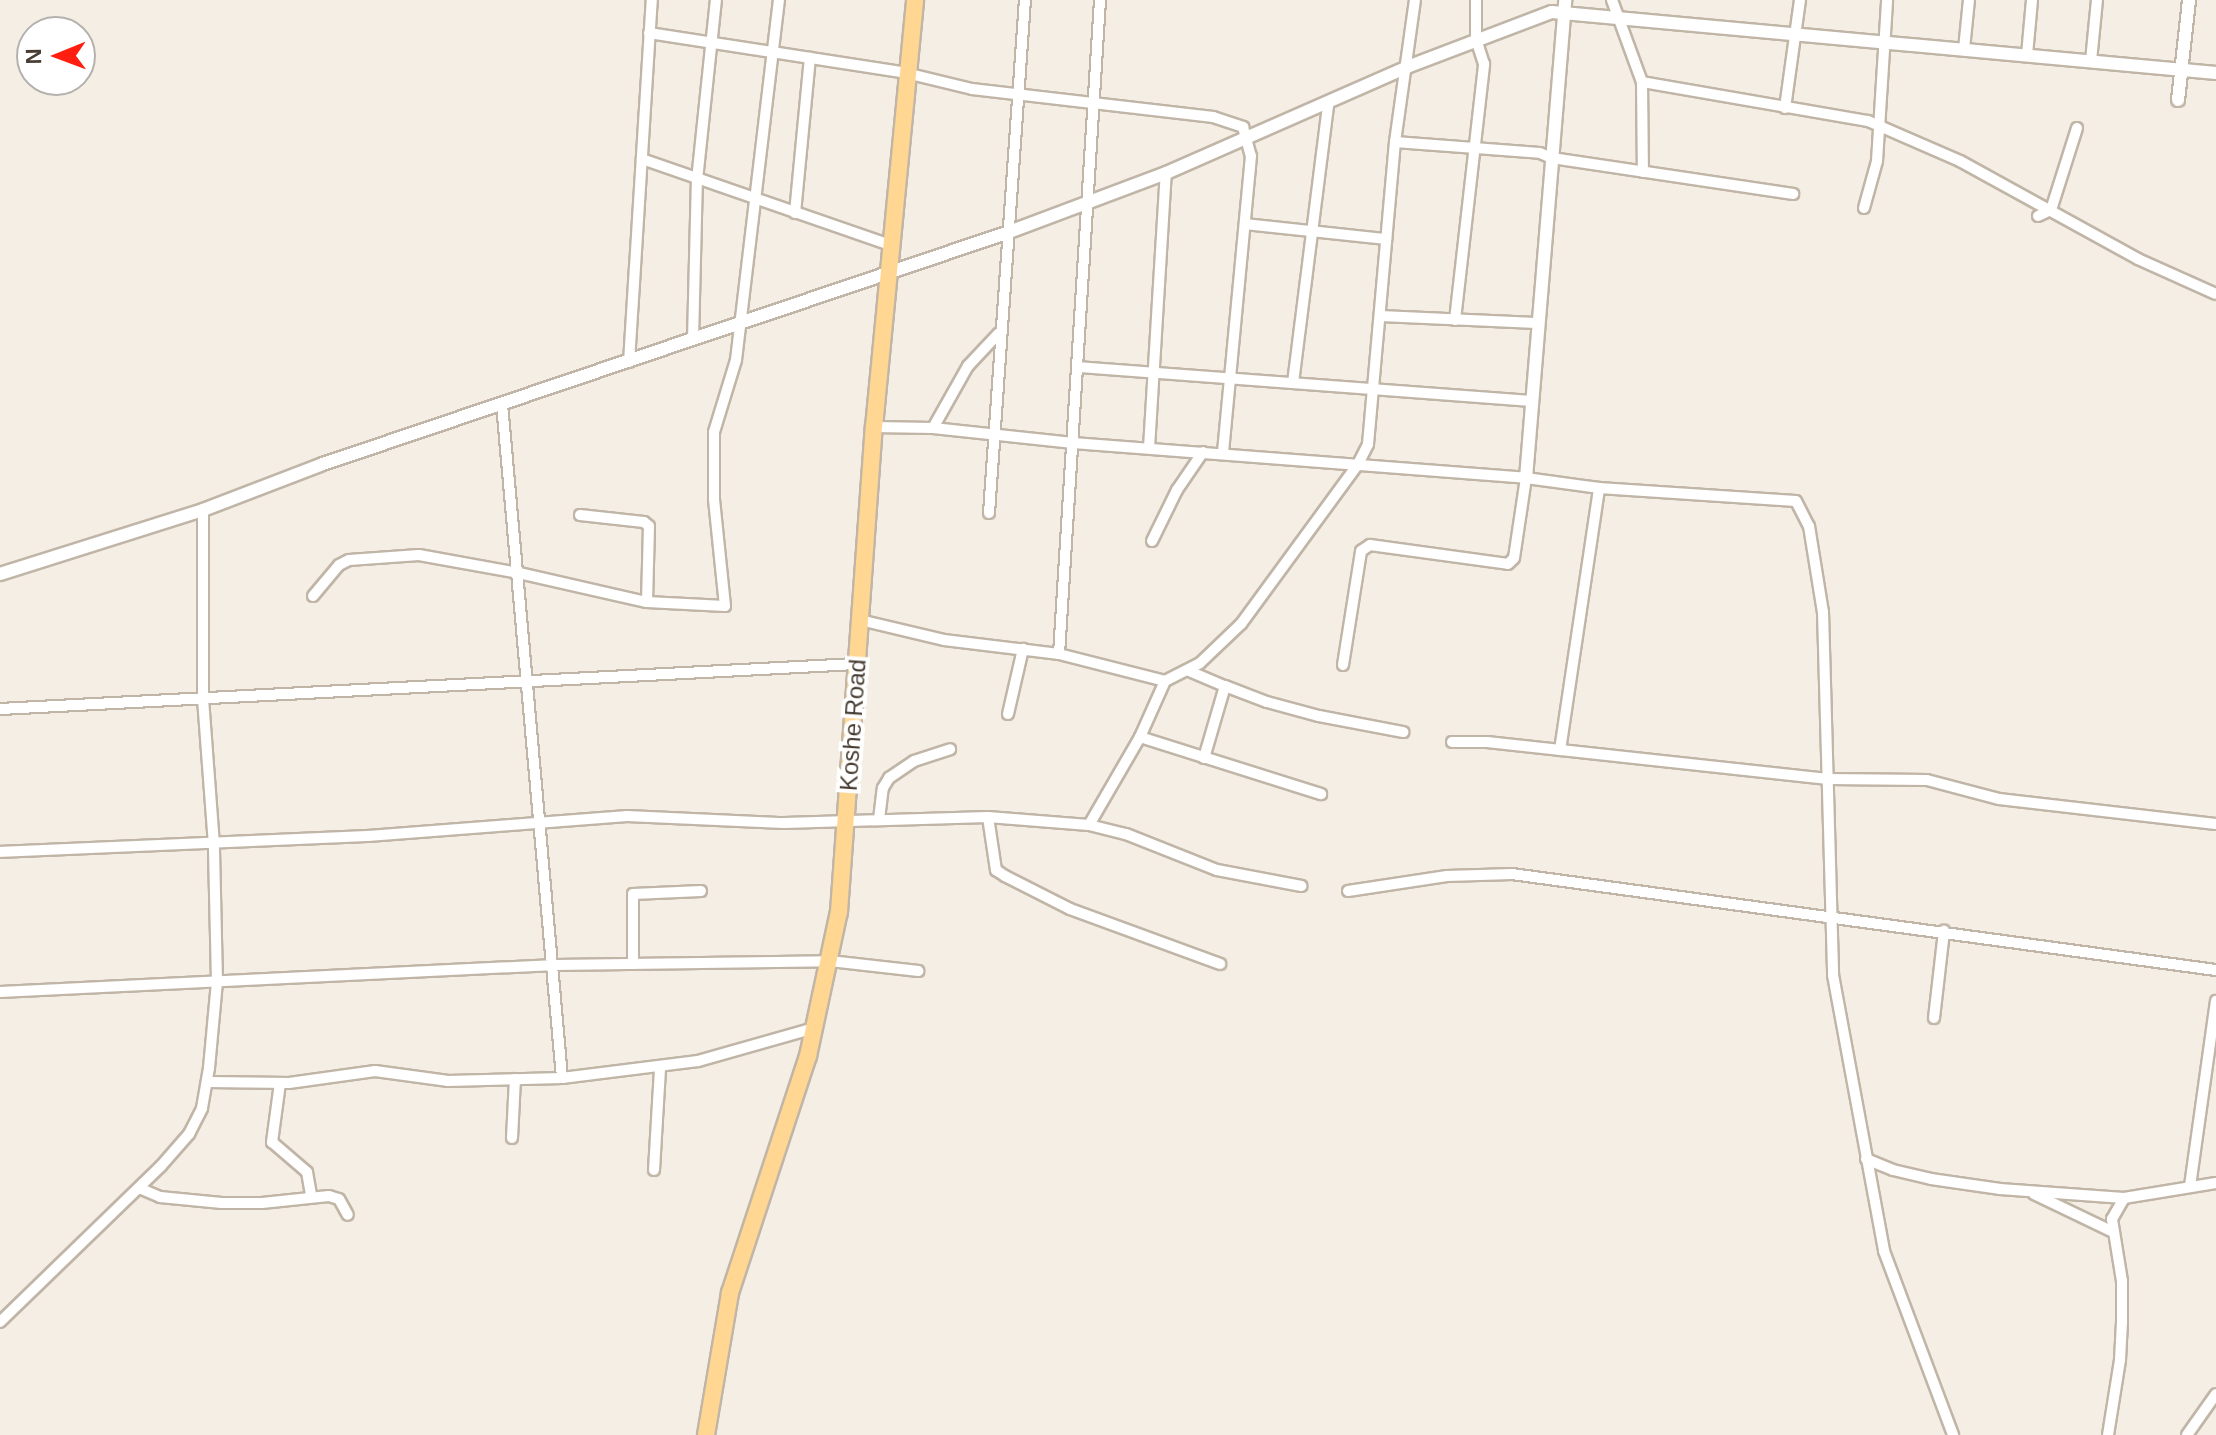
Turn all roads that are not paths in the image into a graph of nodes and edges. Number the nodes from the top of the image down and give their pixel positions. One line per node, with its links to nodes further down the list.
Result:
1 (652, 0): 18 (street)
2 (716, 0): 21 (street)
3 (779, 0): 24 (street)
4 (915, 0): 30 (main road, Koshe Road)
5 (1025, 0): 33 (street)
6 (1100, 0): 35 (street)
7 (1415, 0): 28 (street)
8 (1476, 0): 20 (street)
9 (1612, 0): 17 (street)
10 (1800, 0): 19 (street)
11 (1887, 0): 22 (street)
12 (1969, 0): 23 (street)
13 (2032, 0): 25 (street)
14 (2097, 0): 27 (street)
15 (2189, 0): 29 (street)
16 (1566, 4): 17 (street); 20 (street); 43 (street)
17 (1617, 16): 19 (street); 32 (street)
18 (649, 33): 21 (street); 44 (street)
19 (1796, 33): 22 (street); 37 (street)
20 (1476, 39): 28 (street); 42 (street)
21 (713, 41): 24 (street); 47 (street)
22 (1884, 41): 23 (street); 38 (street)
23 (1964, 49): 25 (street)
24 (772, 52): 26 (street); 49 (street)
25 (2027, 55): 27 (street)
26 (810, 58): 30 (street); 53 (street)
27 (2091, 61): 29 (street)
28 (1407, 67): 36 (street); 41 (street)
29 (2182, 69): 31 (street); 34 (street)
30 (906, 73): 33 (street); 59 (main road, Koshe Road)
31 (2216, 73)
32 (1642, 82): 37 (street); 45 (street)
33 (1016, 93): 35 (street); 57 (street)
34 (2178, 100)
35 (1092, 102): 40 (street); 50 (street)
36 (1328, 104): 40 (street); 56 (street)
37 (1785, 108): 38 (street)
38 (1879, 125): 51 (street); 52 (street)
39 (2077, 128): 52 (street)
40 (1249, 138): 46 (street); 55 (street)
41 (1395, 142): 42 (street); 58 (street)
42 (1475, 148): 43 (street); 63 (street)
43 (1552, 158): 45 (street); 64 (street)
44 (642, 159): 47 (street); 68 (street)
45 (1643, 172): 48 (street)
46 (1166, 173): 50 (street); 70 (street)
47 (697, 180): 49 (street); 67 (street)
48 (1793, 194)
49 (754, 197): 53 (street); 65 (street)
50 (1088, 203): 57 (street); 69 (street)
51 (1864, 208)
52 (2051, 210): 54 (street); 61 (street)
53 (795, 213): 59 (street)
54 (2038, 216)
55 (1245, 224): 56 (street); 71 (street)
56 (1313, 231): 58 (street); 72 (street)
57 (1009, 232): 60 (street); 66 (street)
58 (1386, 239): 62 (street)
59 (891, 245): 60 (main road, Koshe Road)
60 (888, 271): 65 (street); 76 (main road, Koshe Road)
61 (2216, 294)
62 (1380, 316): 63 (street); 73 (street)
63 (1455, 320): 64 (street)
64 (1537, 323): 74 (street)
65 (741, 325): 67 (street); 93 (street)
66 (999, 333): 77 (street); 78 (street)
67 (693, 340): 68 (street)
68 (629, 362): 75 (street)
69 (1078, 367): 70 (street); 79 (street)
70 (1152, 371): 71 (street); 80 (street)
71 (1229, 378): 72 (street); 82 (street)
72 (1293, 383): 73 (street)
73 (1373, 390): 74 (street); 83 (street)
74 (1530, 401): 84 (street)
75 (502, 404): 86 (street); 90 (street)
76 (874, 427): 77 (street); 94 (main road, Koshe Road)
77 (933, 428): 78 (street)
78 (993, 435): 79 (street); 87 (street)
79 (1073, 443): 80 (street); 96 (street)
80 (1149, 448): 81 (street)
81 (1203, 452): 82 (street); 89 (street)
82 (1223, 454): 83 (street)
83 (1358, 464): 84 (street); 99 (street)
84 (1526, 478): 85 (street); 98 (street)
85 (1599, 488): 110 (street); 112 (street)
86 (203, 510): 91 (street); 103 (street)
87 (989, 513)
88 (580, 515): 93 (street)
89 (1152, 541)
90 (519, 573): 92 (street); 93 (street); 101 (street)
91 (0, 574)
92 (313, 596)
93 (647, 602)
94 (860, 620): 95 (street); 97 (main road, Koshe Road)
95 (1023, 649): 96 (street); 105 (street)
96 (1059, 654): 100 (street)
97 (857, 664): 101 (street); 115 (main road, Koshe Road)
98 (1343, 665)
99 (1189, 671): 100 (street); 102 (street)
100 (1165, 681): 107 (street)
101 (526, 684): 103 (street); 117 (street)
102 (1225, 686): 106 (street); 111 (street)
103 (203, 697): 104 (street); 120 (street)
104 (0, 709)
105 (1008, 714)
106 (1403, 732)
107 (1140, 737): 111 (street); 119 (street)
108 (1452, 742): 110 (street)
109 (950, 749): 116 (street)
110 (1560, 750): 112 (street)
111 (1204, 758): 113 (street)
112 (1828, 779): 118 (street); 125 (street)
113 (1321, 794)
114 (988, 817): 116 (street); 119 (street); 129 (street)
115 (847, 819): 116 (street); 117 (street); 127 (main road, Koshe Road)
116 (879, 819)
117 (540, 824): 120 (street); 130 (street)
118 (2216, 824)
119 (1089, 825): 122 (street)
120 (214, 845): 121 (street); 133 (street)
121 (0, 852)
122 (1302, 886)
123 (701, 891): 128 (street)
124 (1348, 891): 125 (street)
125 (1832, 915): 126 (street); 144 (street)
126 (1944, 931): 131 (street); 136 (street)
127 (830, 961): 128 (street); 132 (street); 137 (main road, Koshe Road)
128 (633, 964): 130 (street)
129 (1220, 964)
130 (555, 965): 133 (street); 139 (street)
131 (2216, 970)
132 (918, 971)
133 (217, 982): 134 (street); 141 (street)
134 (0, 992)
135 (2216, 1001): 147 (street)
136 (1934, 1018)
137 (815, 1028): 138 (street); 156 (main road, Koshe Road)
138 (660, 1068): 139 (street); 145 (street)
139 (562, 1078): 140 (street)
140 (515, 1079): 142 (street); 143 (street)
141 (208, 1082): 142 (street); 148 (street)
142 (280, 1083): 150 (street)
143 (512, 1138)
144 (1866, 1159): 149 (street); 157 (street)
145 (654, 1170)
146 (2216, 1183): 147 (street)
147 (2190, 1186): 151 (street)
148 (139, 1188): 150 (street); 154 (street)
149 (2029, 1191): 151 (street); 153 (street)
150 (311, 1195): 152 (street)
151 (2124, 1198): 153 (street)
152 (348, 1215)
153 (2111, 1231): 158 (street)
154 (0, 1322)
155 (2216, 1394): 159 (street)
156 (706, 1435)
157 (1953, 1435)
158 (2108, 1435)
159 (2187, 1435)

